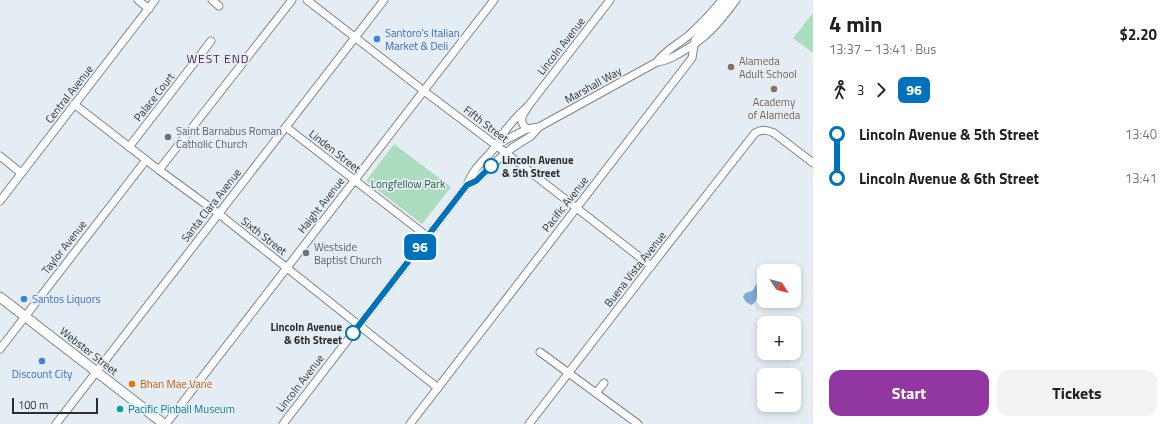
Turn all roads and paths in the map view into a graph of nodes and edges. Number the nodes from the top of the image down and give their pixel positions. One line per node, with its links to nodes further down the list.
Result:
1 (138, 0): 13 (street)
2 (155, 0): 13 (street, Central Avenue)
3 (212, 0): 12 (street)
4 (292, 0): 30 (street)
5 (307, 0): 14 (street, Fifth Street)
6 (384, 0): 14 (street, Santa Clara Avenue)
7 (494, 0): 18 (street, Haight Avenue)
8 (610, 0): 20 (street, Lincoln Avenue)
9 (722, 0): 17 (street, Marshall Way)
10 (728, 0): 16 (street, Pacific Avenue)
11 (736, 0): 16 (street)
12 (219, 6)
13 (149, 9): 19 (street, Central Avenue)
14 (355, 37): 18 (street, Fifth Street); 21 (street, Santa Clara Avenue)
15 (211, 40): 25 (street, Palace Court)
16 (693, 46): 17 (street, Marshall Way); 36 (street, Pacific Avenue)
17 (657, 62): 22 (street, Marshall Way)
18 (424, 91): 24 (street, Fifth Street); 33 (street, Haight Avenue)
19 (74, 104): 25 (street, Sixth Street); 31 (street, Central Avenue)
20 (529, 105): 23 (street, Lincoln Avenue); 24 (street, Lincoln Avenue)
21 (286, 127): 33 (street, Linden Street); 37 (street, Santa Clara Avenue)
22 (539, 127): 23 (street, Marshall Way); 26 (street, Marshall Way)
23 (527, 129): 24 (street, Marshall Way)
24 (496, 146): 26 (street, Fifth Street); 32 (street); 34 (street, Lincoln Avenue)
25 (129, 147): 28 (street, Sixth Street)
26 (506, 153): 32 (street, Lincoln Avenue); 36 (street, Fifth Street)
27 (0, 156): 31 (street)
28 (146, 160): 30 (street, Sixth Street); 42 (street, Taylor Avenue)
29 (813, 163): 39 (street, Buena Vista Avenue)
30 (159, 170): 37 (street, Sixth Street)
31 (21, 173): 35 (street, Central Avenue)
32 (482, 174): 34 (street, Lincoln Avenue)
33 (355, 180): 38 (street, Linden Street); 40 (street, Haight Avenue)
34 (467, 185): 38 (street, Lincoln Avenue)
35 (0, 201)
36 (576, 208): 39 (street, Fifth Street); 49 (street, Pacific Avenue)
37 (218, 214): 40 (street, Sixth Street); 46 (street, Santa Clara Avenue)
38 (428, 237): 43 (street, Lincoln Avenue)
39 (650, 266): 47 (street, Buena Vista Avenue)
40 (287, 267): 43 (street, Sixth Street); 52 (street, Haight Avenue)
41 (0, 296): 42 (main road, Webster Street)
42 (25, 316): 44 (street, Taylor Avenue); 46 (main road, Webster Street)
43 (359, 325): 49 (street, Sixth Street); 53 (street, Lincoln Avenue)
44 (0, 349)
45 (540, 352): 47 (street)
46 (96, 372): 51 (street, Santa Clara Avenue); 52 (main road, Webster Street)
47 (568, 373): 50 (street); 55 (street, Buena Vista Avenue)
48 (604, 383): 50 (street)
49 (438, 388): 54 (street, Pacific Avenue)
50 (596, 393): 56 (street)
51 (56, 424)
52 (165, 424)
53 (283, 424)
54 (410, 424)
55 (529, 424)
56 (638, 424)

